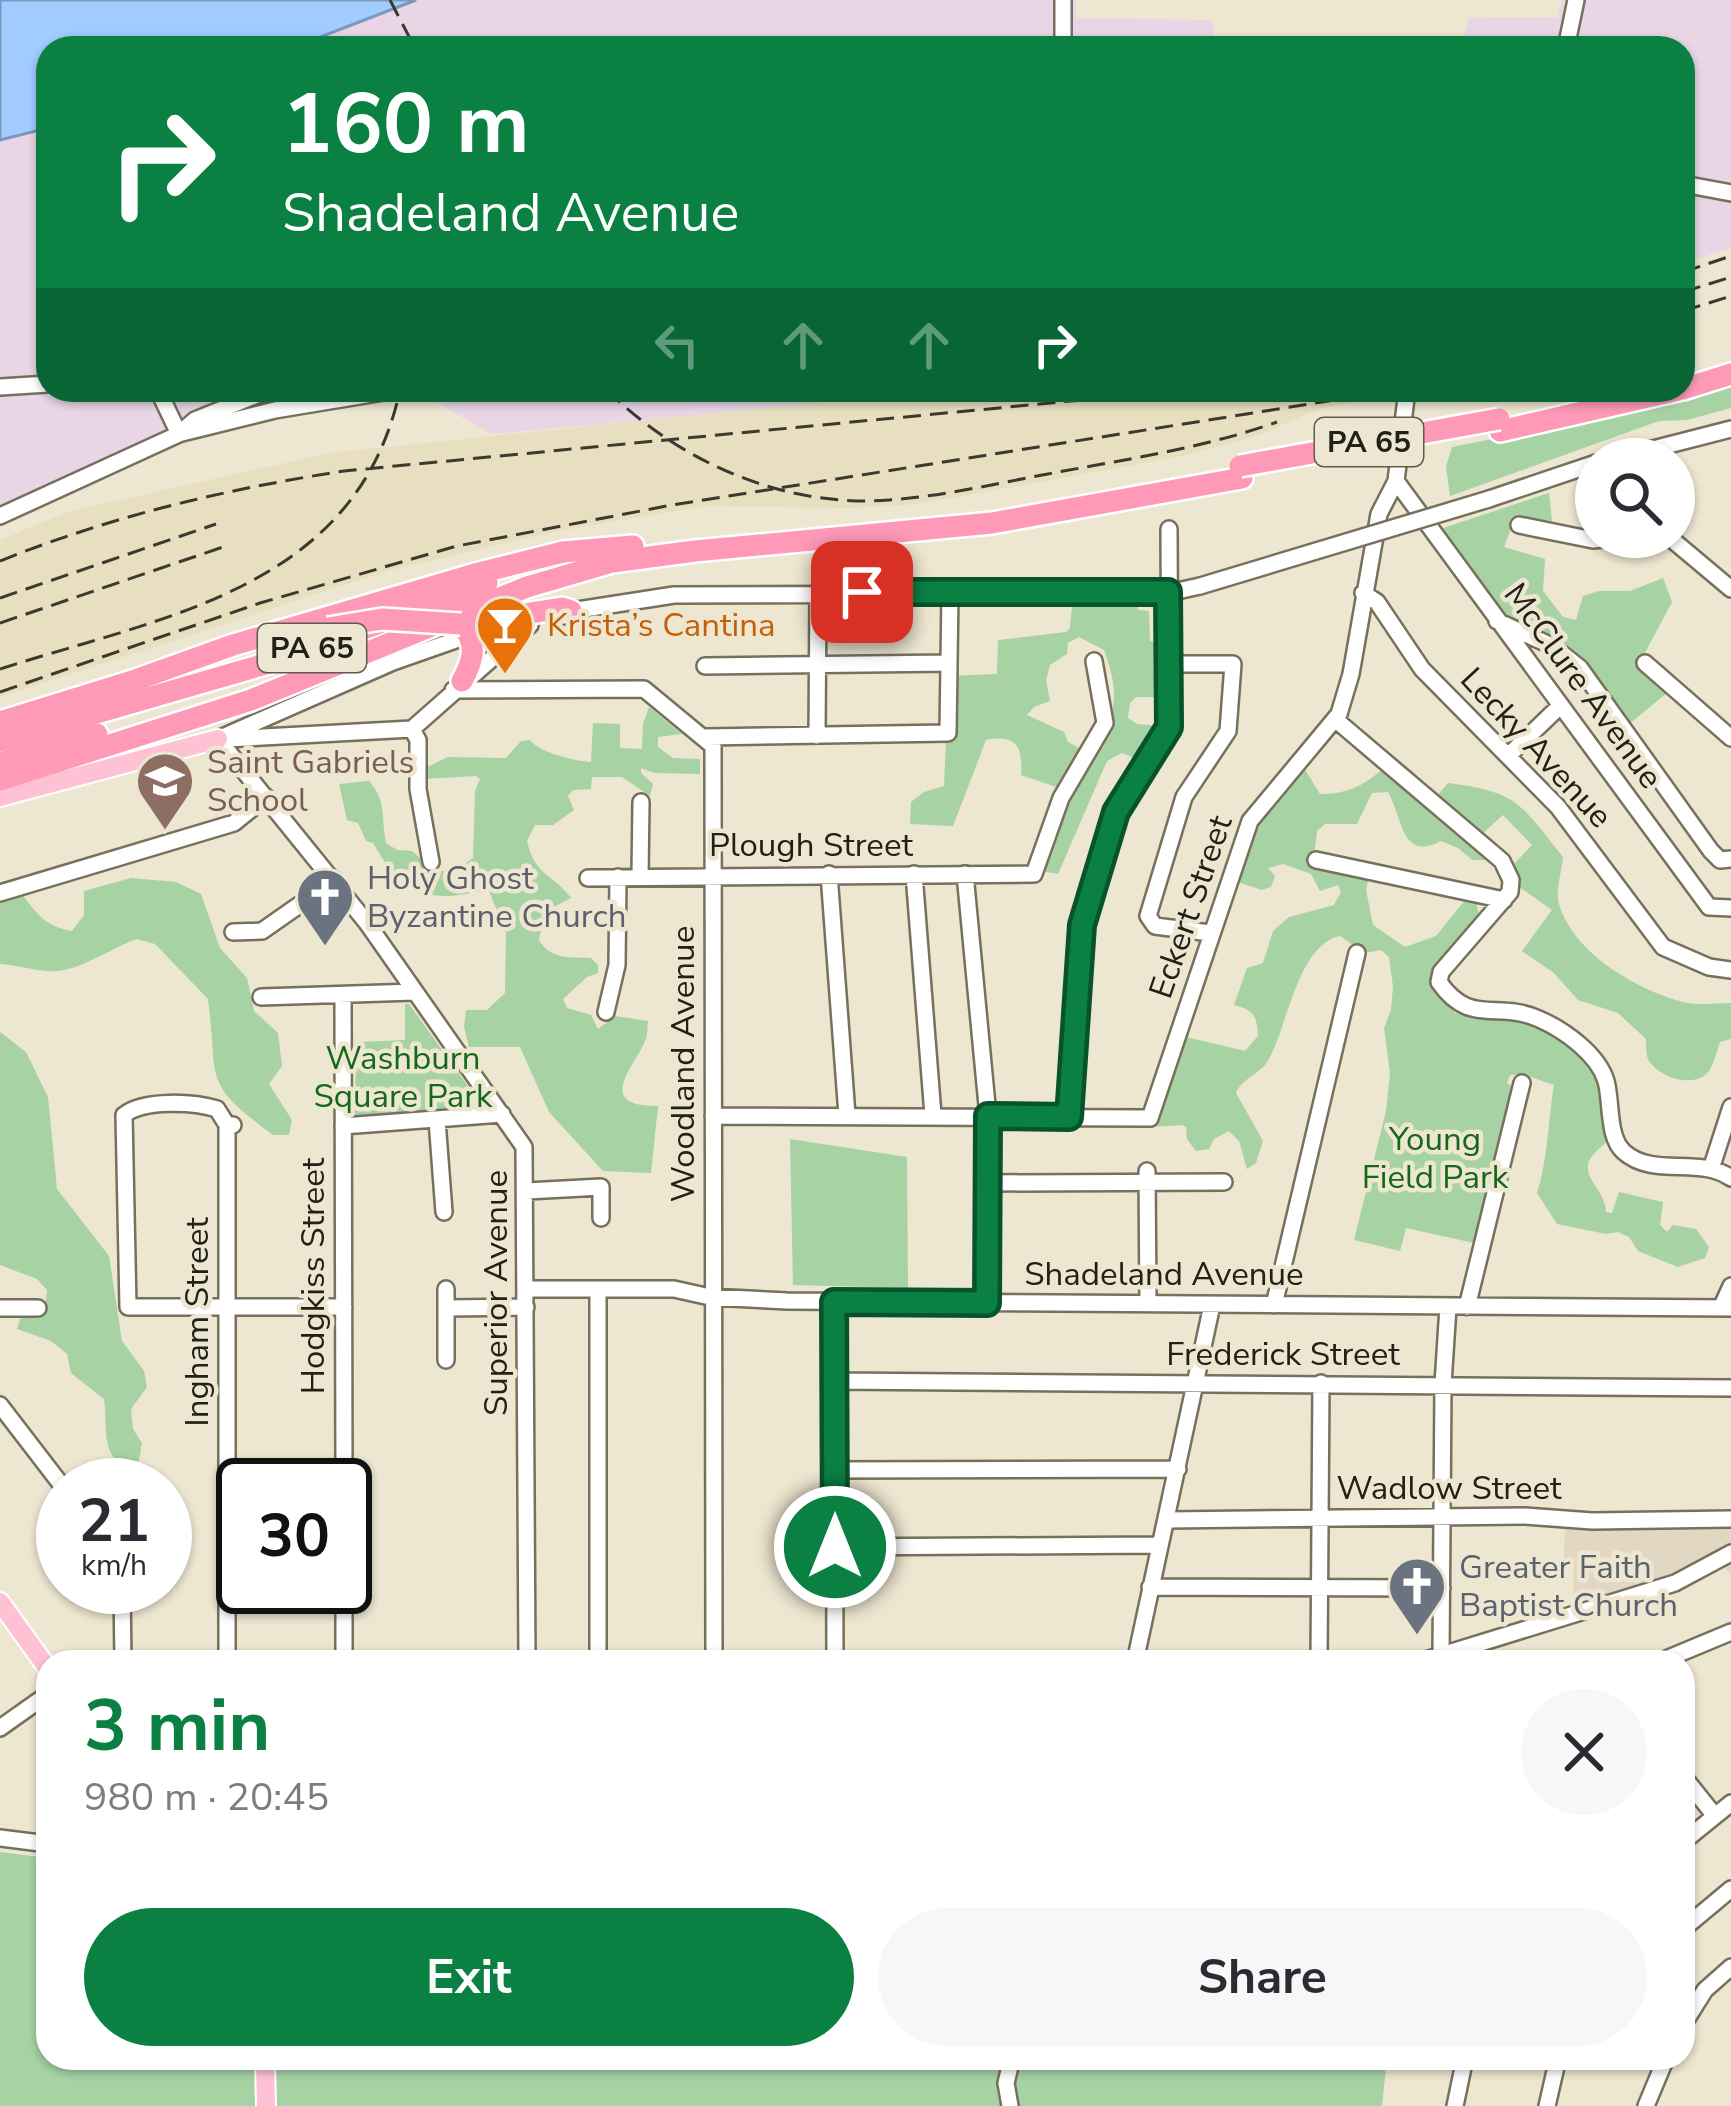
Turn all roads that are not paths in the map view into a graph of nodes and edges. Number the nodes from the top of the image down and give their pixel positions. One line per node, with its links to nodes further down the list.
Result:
1 (1064, 0): 3 (street)
2 (1576, 0): 4 (street)
3 (1063, 36)
4 (1568, 36)
5 (1695, 186): 6 (street)
6 (1731, 193)
7 (1731, 361): 8 (highway)
8 (1695, 372)
9 (1731, 374): 11 (highway, PA 65)
10 (36, 385): 12 (street)
11 (1695, 385)
12 (0, 387)
13 (164, 402): 21 (street)
14 (239, 402): 21 (street)
15 (322, 402): 21 (street)
16 (1406, 402): 25 (street, Eckert Street)
17 (1585, 402): 19 (highway, PA 65)
18 (1634, 402): 19 (highway, PA 65)
19 (1500, 425): 23 (highway, PA 65, bridge)
20 (1731, 429): 22 (street)
21 (179, 434): 26 (street)
22 (1695, 438)
23 (1241, 472): 30 (highway, PA 65); 41 (highway, PA 65)
24 (1575, 473): 34 (street, bridge)
25 (1396, 481): 35 (street, Eckert Street); 39 (street, McClure Avenue)
26 (0, 516)
27 (1519, 525): 29 (street)
28 (1169, 529): 34 (street)
29 (1575, 536)
30 (621, 547): 48 (highway); 59 (highway, PA 65)
31 (1694, 558): 32 (street)
32 (1731, 589)
33 (818, 592): 36 (street); 37 (street); 45 (street)
34 (1168, 592): 36 (street); 46 (street)
35 (1363, 592): 51 (street, Eckert Street); 60 (street, Lecky Avenue)
36 (950, 593): 43 (street)
37 (572, 610): 38 (street); 40 (highway)
38 (535, 620): 40 (street); 49 (street)
39 (1497, 621): 50 (street, McClure Avenue); 68 (street)
40 (467, 627): 48 (highway, bridge); 49 (highway); 58 (street)
41 (395, 640): 61 (highway, PA 65); 63 (highway)
42 (1094, 661): 72 (street, Plough Street)
43 (949, 663): 45 (street); 54 (street)
44 (1645, 663): 57 (street)
45 (818, 664): 47 (street); 54 (street)
46 (1168, 664): 82 (street); 96 (street)
47 (705, 666)
48 (130, 682): 52 (highway)
49 (458, 686): 53 (street); 56 (street)
50 (1560, 706): 60 (street); 80 (street, McClure Avenue)
51 (1336, 720): 79 (street); 82 (street, Eckert Street)
52 (0, 722)
53 (412, 729): 55 (street); 69 (street)
54 (817, 736): 56 (street)
55 (249, 737): 58 (street); 62 (street)
56 (706, 737): 73 (street, Woodland Avenue)
57 (1731, 738)
58 (218, 739): 62 (street, Superior Avenue); 65 (main road)
59 (0, 741)
60 (1508, 756): 84 (street, Lecky Avenue)
61 (0, 763)
62 (248, 776): 64 (street, Superior Avenue)
63 (0, 780)
64 (266, 796): 77 (street, Superior Avenue); 78 (street)
65 (0, 797)
66 (641, 802): 74 (street)
67 (1316, 860): 79 (street)
68 (1731, 860)
69 (431, 862)
70 (829, 874): 71 (street, Plough Street); 73 (street, Plough Street); 92 (street)
71 (914, 874): 72 (street, Plough Street); 93 (street)
72 (965, 874): 95 (street)
73 (713, 875): 74 (street, Plough Street); 94 (street, Woodland Avenue)
74 (640, 876): 75 (street, Plough Street)
75 (618, 877): 76 (street, Plough Street); 88 (street)
76 (588, 878)
77 (334, 880): 81 (street); 85 (street, Superior Avenue)
78 (0, 893)
79 (1504, 899): 99 (street)
80 (1731, 908)
81 (233, 932)
82 (1210, 933): 96 (street, Eckert Street)
83 (1357, 953): 116 (street)
84 (1731, 970)
85 (414, 992): 86 (street); 91 (street, Superior Avenue)
86 (343, 994): 87 (street); 98 (street, Hodgkiss Street)
87 (261, 997)
88 (606, 1012)
89 (1522, 1083): 119 (street)
90 (1731, 1107): 99 (street)
91 (502, 1114): 97 (street); 104 (street, Superior Avenue)
92 (847, 1115): 93 (street); 94 (street)
93 (933, 1115): 95 (street)
94 (713, 1116): 110 (street, Woodland Avenue)
95 (988, 1116): 96 (street); 102 (street)
96 (1069, 1117)
97 (437, 1120): 98 (street); 105 (street)
98 (343, 1126): 117 (street, Hodgkiss Street)
99 (1711, 1168): 101 (street)
100 (1147, 1177): 102 (street); 103 (street); 114 (street)
101 (1731, 1178)
102 (987, 1183): 113 (street)
103 (1224, 1183)
104 (527, 1191): 106 (street); 111 (street, Superior Avenue)
105 (444, 1212)
106 (601, 1218)
107 (1731, 1286): 124 (street)
108 (446, 1289): 123 (street)
109 (598, 1289): 110 (street, Shadeland Avenue); 111 (street, Shadeland Avenue); 154 (street)
110 (710, 1297): 112 (street, Shadeland Avenue); 155 (street, Woodland Avenue)
111 (526, 1298): 123 (street, Shadeland Avenue); 153 (street, Superior Avenue)
112 (834, 1302): 113 (street, Shadeland Avenue); 126 (street)
113 (987, 1303): 114 (street, Shadeland Avenue)
114 (1148, 1304): 115 (street, Shadeland Avenue)
115 (1212, 1305): 116 (street, Shadeland Avenue); 128 (street)
116 (1274, 1305): 118 (street, Shadeland Avenue)
117 (344, 1306): 120 (street); 133 (street, Hodgkiss Street)
118 (1448, 1306): 119 (street, Shadeland Avenue); 129 (street)
119 (1467, 1306): 124 (street, Shadeland Avenue)
120 (227, 1307): 120 (street, Ingham Street); 151 (street, Ingham Street)
121 (0, 1308): 122 (street)
122 (38, 1308)
123 (446, 1308): 125 (street)
124 (1726, 1308)
125 (446, 1360)
126 (834, 1381): 128 (street, Frederick Street); 135 (street)
127 (1321, 1383): 128 (street, Frederick Street); 129 (street, Frederick Street); 137 (street)
128 (1196, 1384): 134 (street)
129 (1443, 1384): 130 (street, Frederick Street); 136 (street)
130 (1731, 1388)
131 (0, 1405): 132 (street)
132 (41, 1458)
133 (344, 1458)
134 (1178, 1469): 135 (street); 138 (street)
135 (834, 1470): 141 (street)
136 (1443, 1516): 137 (street, Wadlow Street); 139 (street, Wadlow Street); 145 (street)
137 (1320, 1517): 138 (street, Wadlow Street); 144 (street)
138 (1167, 1520): 140 (street)
139 (1731, 1520)
140 (1159, 1545): 141 (street); 143 (street)
141 (835, 1547): 156 (street)
142 (1731, 1553): 160 (street)
143 (1150, 1587): 144 (street); 157 (street)
144 (1319, 1587): 145 (street); 158 (street)
145 (1442, 1588): 159 (street)
146 (0, 1602): 162 (main road)
147 (122, 1614): 150 (street)
148 (344, 1614): 152 (street)
149 (1731, 1632): 161 (street)
150 (123, 1650)
151 (226, 1650)
152 (344, 1650)
153 (527, 1650)
154 (598, 1650)
155 (714, 1650)
156 (835, 1650)
157 (1137, 1650)
158 (1322, 1650)
159 (1441, 1650)
160 (1457, 1650)
161 (1688, 1650)
162 (36, 1652)
163 (36, 1702): 164 (street)
164 (0, 1728)
165 (1695, 1791): 167 (street)
166 (1731, 1803): 167 (street)
167 (1715, 1816): 168 (street)
168 (1695, 1832)
169 (0, 1838): 170 (street)
170 (36, 1842)
171 (1731, 1889): 172 (street)
172 (1695, 1918)
173 (1731, 1967): 174 (street)
174 (1695, 2006)
175 (265, 2070): 180 (main road)
176 (1009, 2070): 181 (street)
177 (1462, 2070): 182 (street)
178 (1555, 2070): 183 (street)
179 (1661, 2070): 184 (street)
180 (266, 2106)
181 (1010, 2106)
182 (1455, 2106)
183 (1547, 2106)
184 (1646, 2106)

